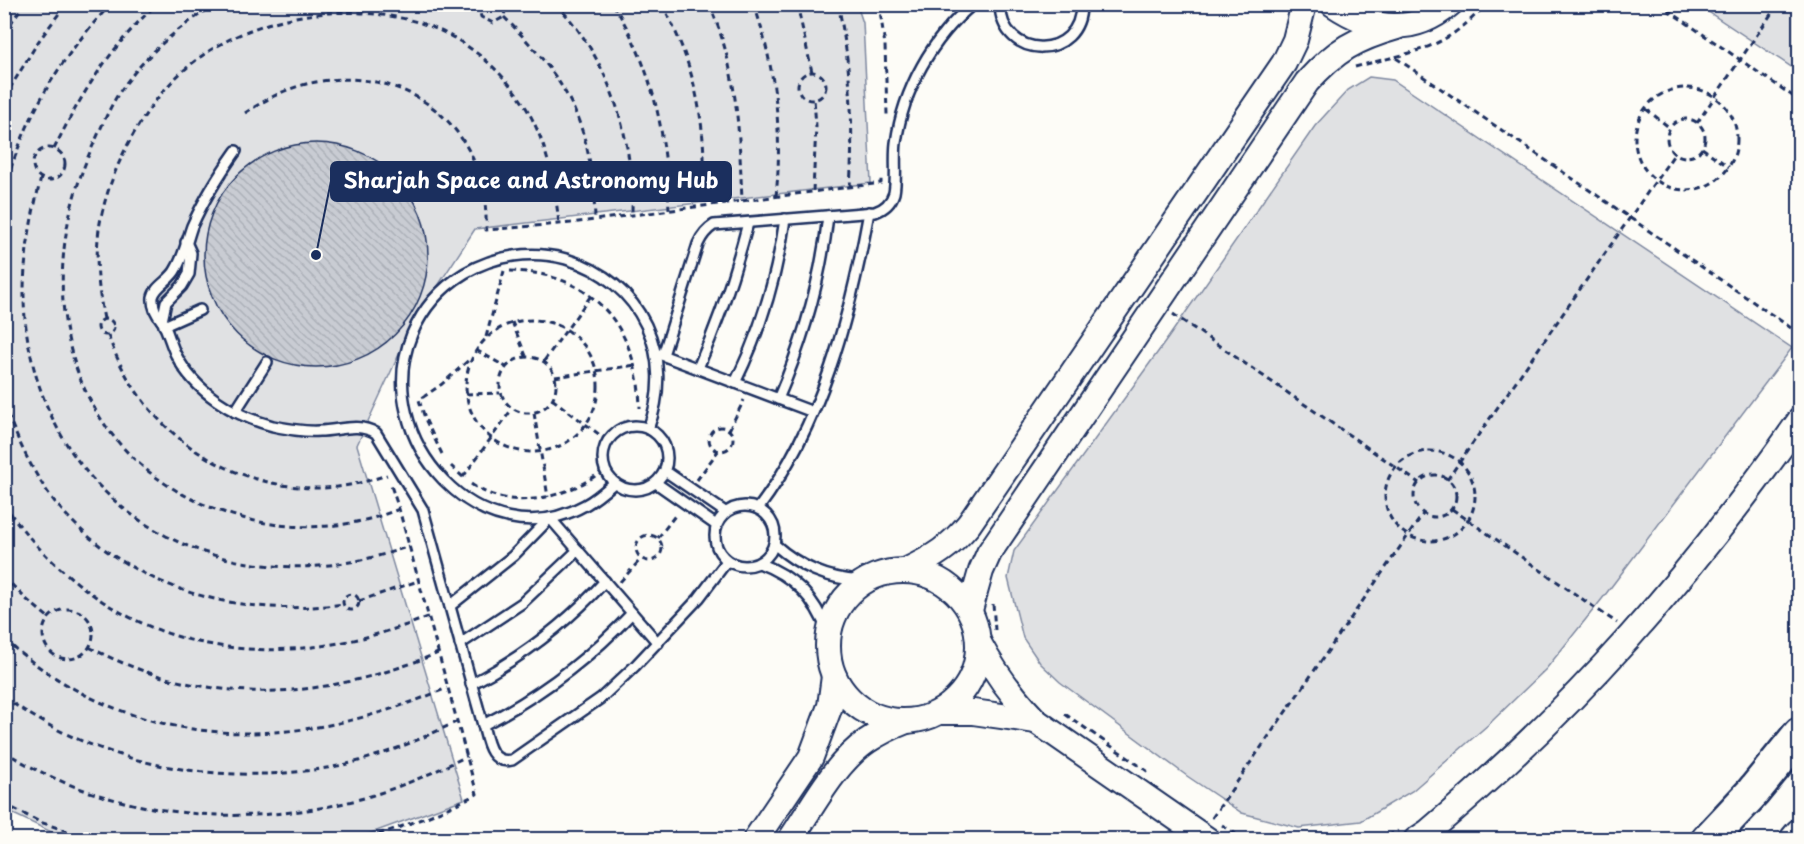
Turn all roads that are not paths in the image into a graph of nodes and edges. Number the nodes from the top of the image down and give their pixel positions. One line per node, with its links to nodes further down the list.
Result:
1 (973, 4): 9 (lane)
2 (1000, 4): 3 (lane)
3 (1081, 4)
4 (1304, 4): 36 (street)
5 (1333, 4): 7 (street)
6 (1450, 4): 7 (street)
7 (1397, 27): 40 (street)
8 (236, 151): 13 (lane)
9 (869, 212): 10 (lane); 22 (lane)
10 (828, 216): 11 (lane); 20 (lane)
11 (785, 219): 12 (lane); 19 (lane)
12 (748, 223): 16 (lane); 18 (lane)
13 (186, 242): 15 (lane); 15 (lane)
14 (200, 310): 15 (lane)
15 (163, 324): 21 (lane)
16 (660, 354): 18 (lane); 24 (lane); 30 (lane)
17 (267, 362): 21 (lane)
18 (698, 368): 19 (lane)
19 (735, 383): 20 (lane)
20 (778, 399): 22 (lane)
21 (235, 412): 39 (lane)
22 (813, 412): 28 (lane)
23 (1800, 420): 58 (street)
24 (644, 427): 25 (lane); 26 (lane)
25 (665, 471): 27 (lane); 29 (lane)
26 (614, 483): 27 (lane); 30 (lane)
27 (656, 483): 31 (lane)
28 (758, 508): 29 (lane); 32 (lane)
29 (725, 512): 31 (lane)
30 (550, 518): 33 (lane); 39 (lane)
31 (716, 525): 34 (lane)
32 (774, 544): 35 (lane); 38 (lane)
33 (578, 549): 37 (lane); 45 (lane)
34 (727, 561): 35 (lane); 44 (lane)
35 (759, 563): 42 (lane)
36 (907, 570): 38 (street); 40 (street)
37 (605, 581): 41 (lane); 47 (lane)
38 (862, 581): 42 (street)
39 (450, 606): 45 (lane)
40 (970, 610): 43 (street)
41 (632, 613): 44 (lane); 51 (lane)
42 (828, 633): 46 (street)
43 (988, 642): 48 (street); 49 (street)
44 (658, 643): 51 (lane)
45 (460, 644): 47 (lane)
46 (834, 676): 50 (street); 56 (street)
47 (471, 684): 51 (lane)
48 (941, 712): 49 (street); 50 (street)
49 (1036, 721): 54 (street)
50 (904, 722): 57 (street)
51 (483, 724)
52 (1800, 734): 59 (highway)
53 (1800, 770): 60 (highway)
54 (1210, 829)
55 (1800, 834): 61 (main road)
56 (755, 840)
57 (790, 840)
58 (1416, 840)
59 (1708, 840)
60 (1733, 840)
61 (1795, 840)

